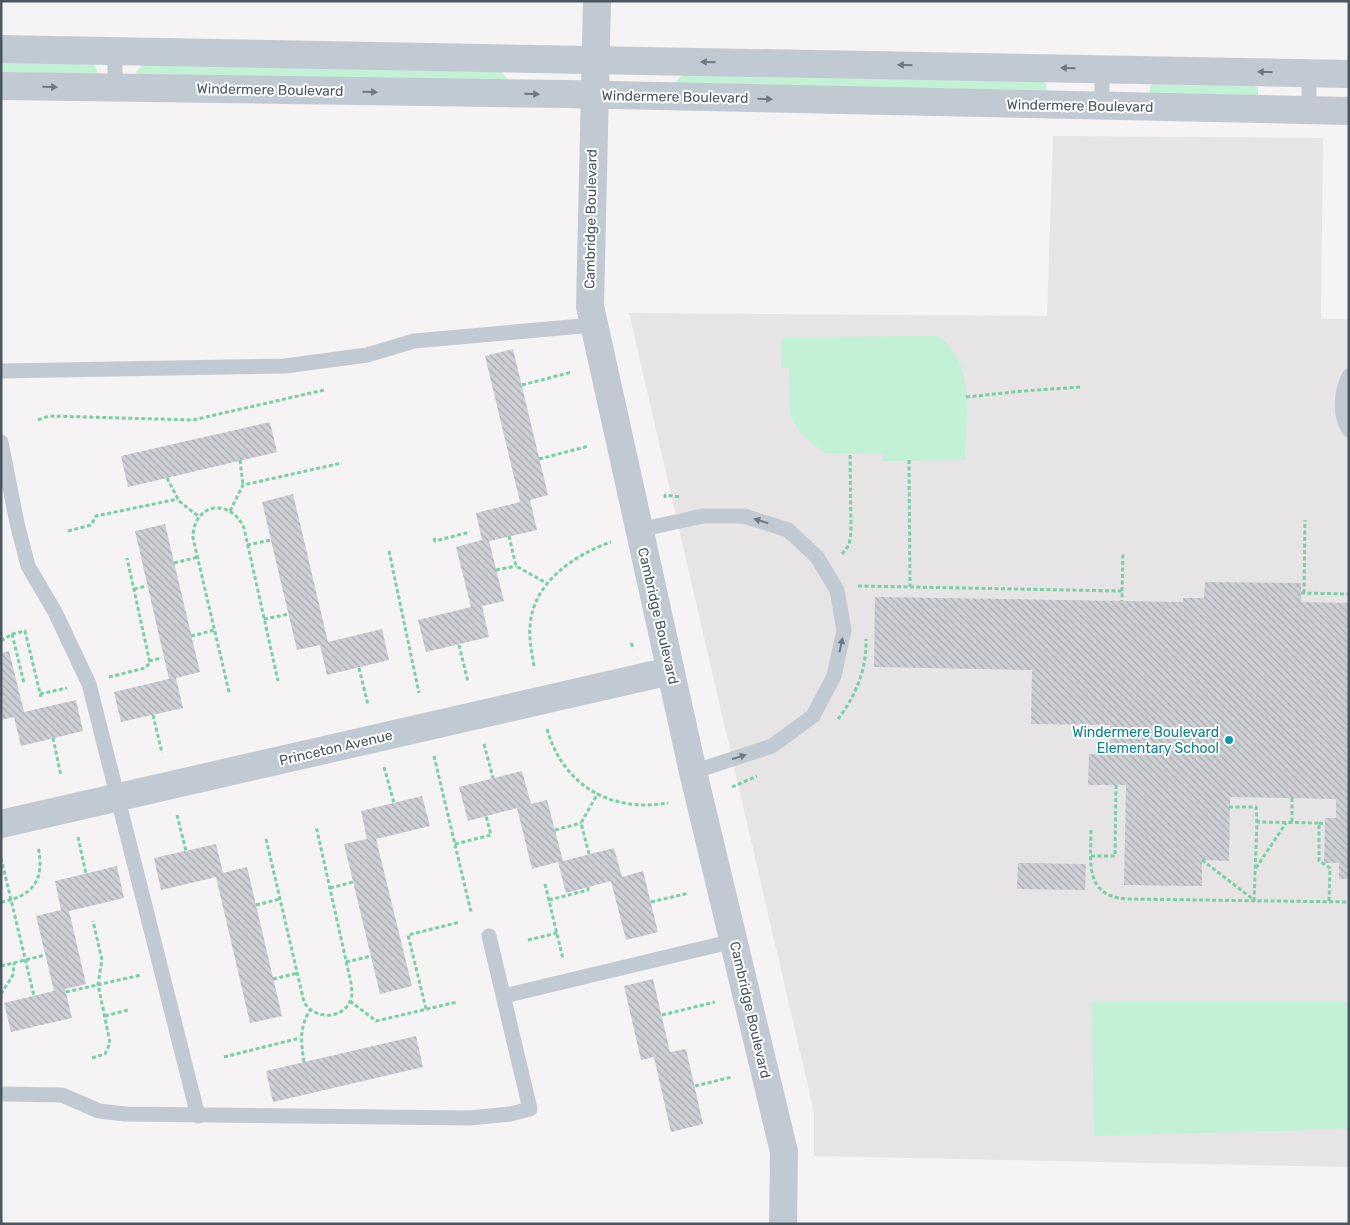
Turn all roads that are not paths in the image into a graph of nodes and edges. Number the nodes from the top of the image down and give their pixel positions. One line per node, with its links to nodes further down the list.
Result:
1 (597, 1): 4 (street, Cambridge Boulevard)
2 (1, 49): 3 (street)
3 (114, 51): 4 (street); 9 (lane)
4 (595, 59): 5 (street, one-way to 4); 10 (street, Cambridge Boulevard)
5 (1103, 69): 6 (street, one-way to 5); 11 (lane)
6 (1309, 73): 7 (street); 12 (lane)
7 (1349, 74)
8 (1, 86): 9 (street, Windermere Boulevard, one-way to 9)
9 (114, 88): 10 (street, Windermere Boulevard, one-way to 10)
10 (594, 95): 11 (street, Windermere Boulevard, one-way to 11); 14 (street, Cambridge Boulevard)
11 (1102, 107): 12 (street, Windermere Boulevard)
12 (1309, 110): 13 (street, Windermere Boulevard)
13 (1349, 111)
14 (593, 325): 15 (lane); 19 (street, Cambridge Boulevard)
15 (1, 371)
16 (1349, 376): 17 (lane)
17 (1349, 430)
18 (1, 442): 22 (lane)
19 (639, 530): 20 (street, Cambridge Boulevard); 21 (lane, one-way to 19)
20 (670, 671): 21 (street, Cambridge Boulevard); 22 (street, Princeton Avenue)
21 (693, 772): 25 (street, Cambridge Boulevard)
22 (119, 798): 23 (street, Princeton Avenue); 28 (lane)
23 (1, 824)
24 (489, 936): 26 (lane)
25 (734, 941): 26 (lane); 29 (street, Cambridge Boulevard)
26 (504, 996): 28 (lane)
27 (1, 1094): 28 (lane)
28 (198, 1116)
29 (783, 1224)

